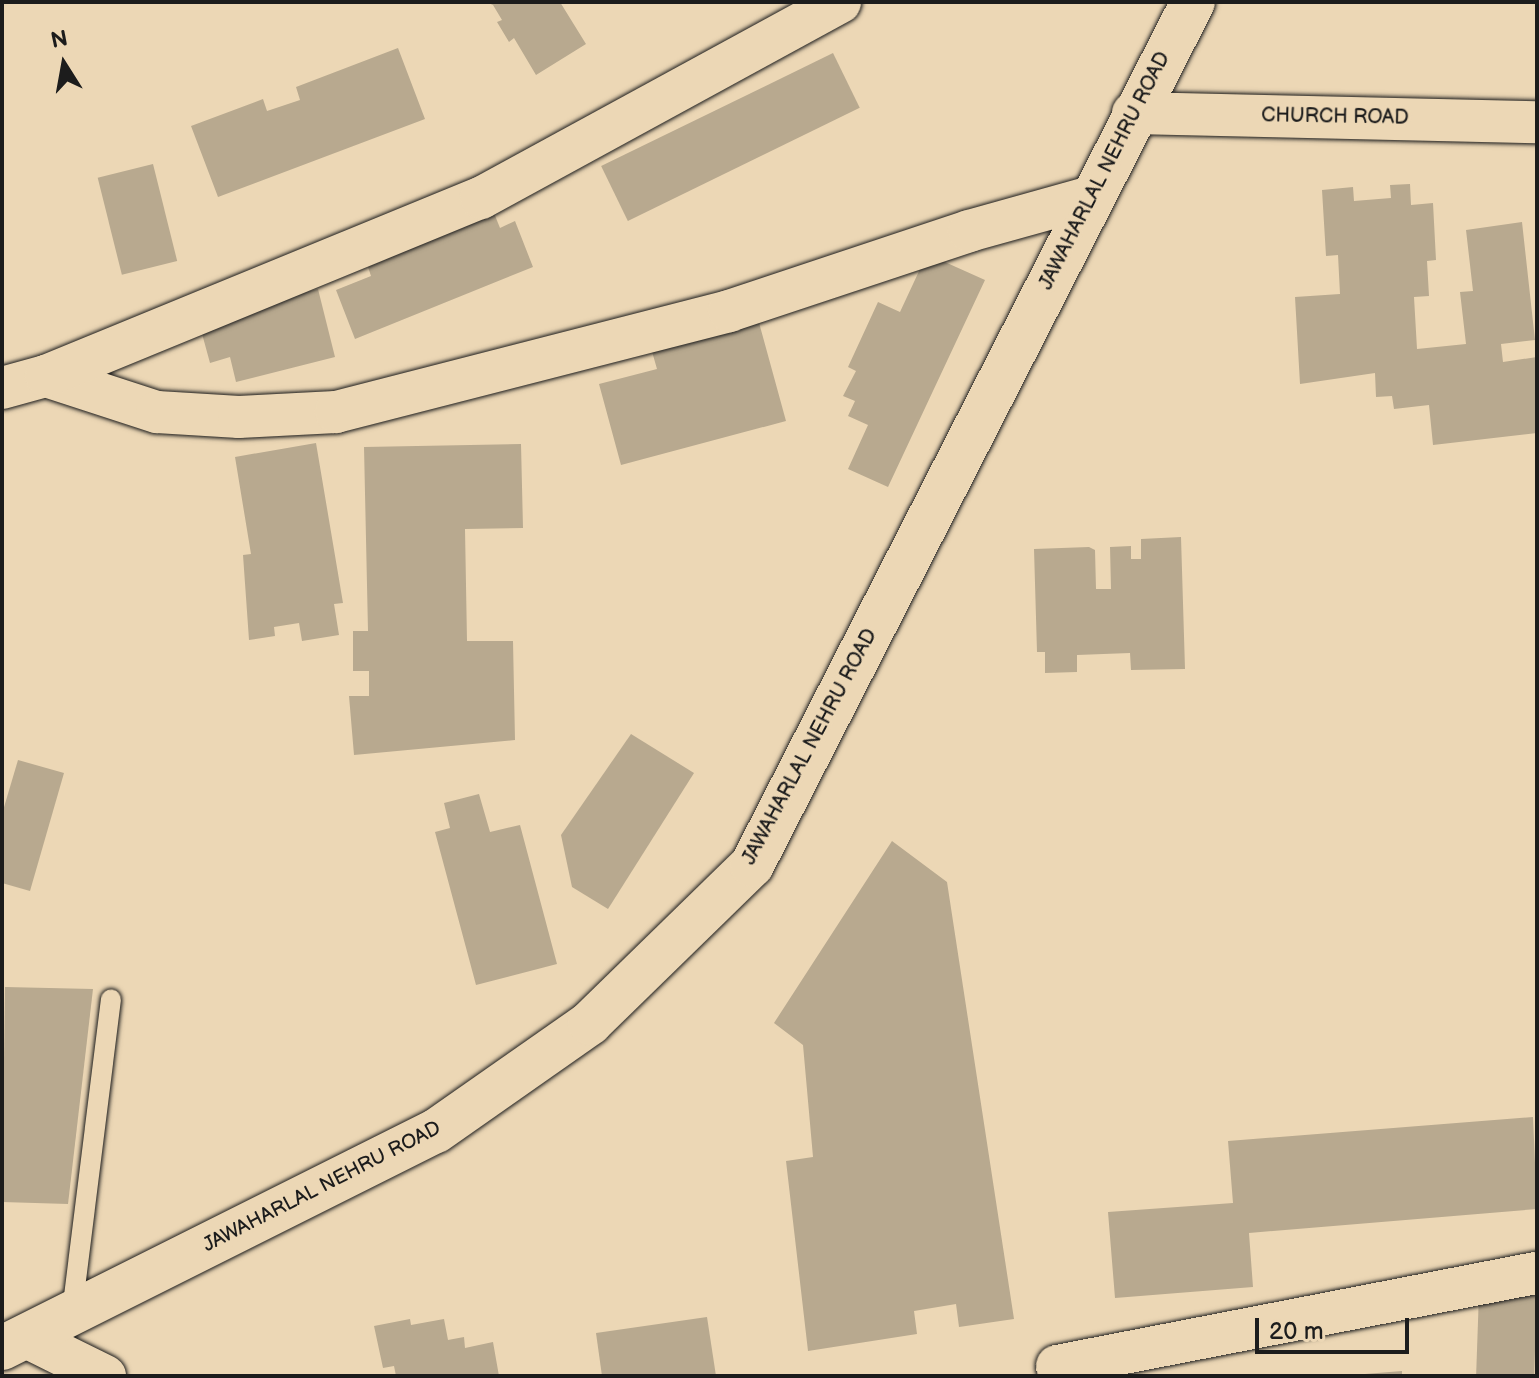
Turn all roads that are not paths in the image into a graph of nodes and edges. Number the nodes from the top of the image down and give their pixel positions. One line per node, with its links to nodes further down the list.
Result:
1 (840, 2): 6 (street)
2 (1193, 2): 3 (street, JAWAHARLAL NEHRU ROAD)
3 (1133, 113): 4 (street, CHURCH ROAD); 5 (street, JAWAHARLAL NEHRU ROAD)
4 (1537, 122)
5 (1091, 197): 6 (street); 10 (street, JAWAHARLAL NEHRU ROAD)
6 (46, 376): 7 (street)
7 (2, 388)
8 (111, 999): 10 (lane)
9 (1537, 1273): 12 (street)
10 (72, 1316): 11 (street, JAWAHARLAL NEHRU ROAD)
11 (15, 1343): 13 (street)
12 (1057, 1366)
13 (105, 1376)

